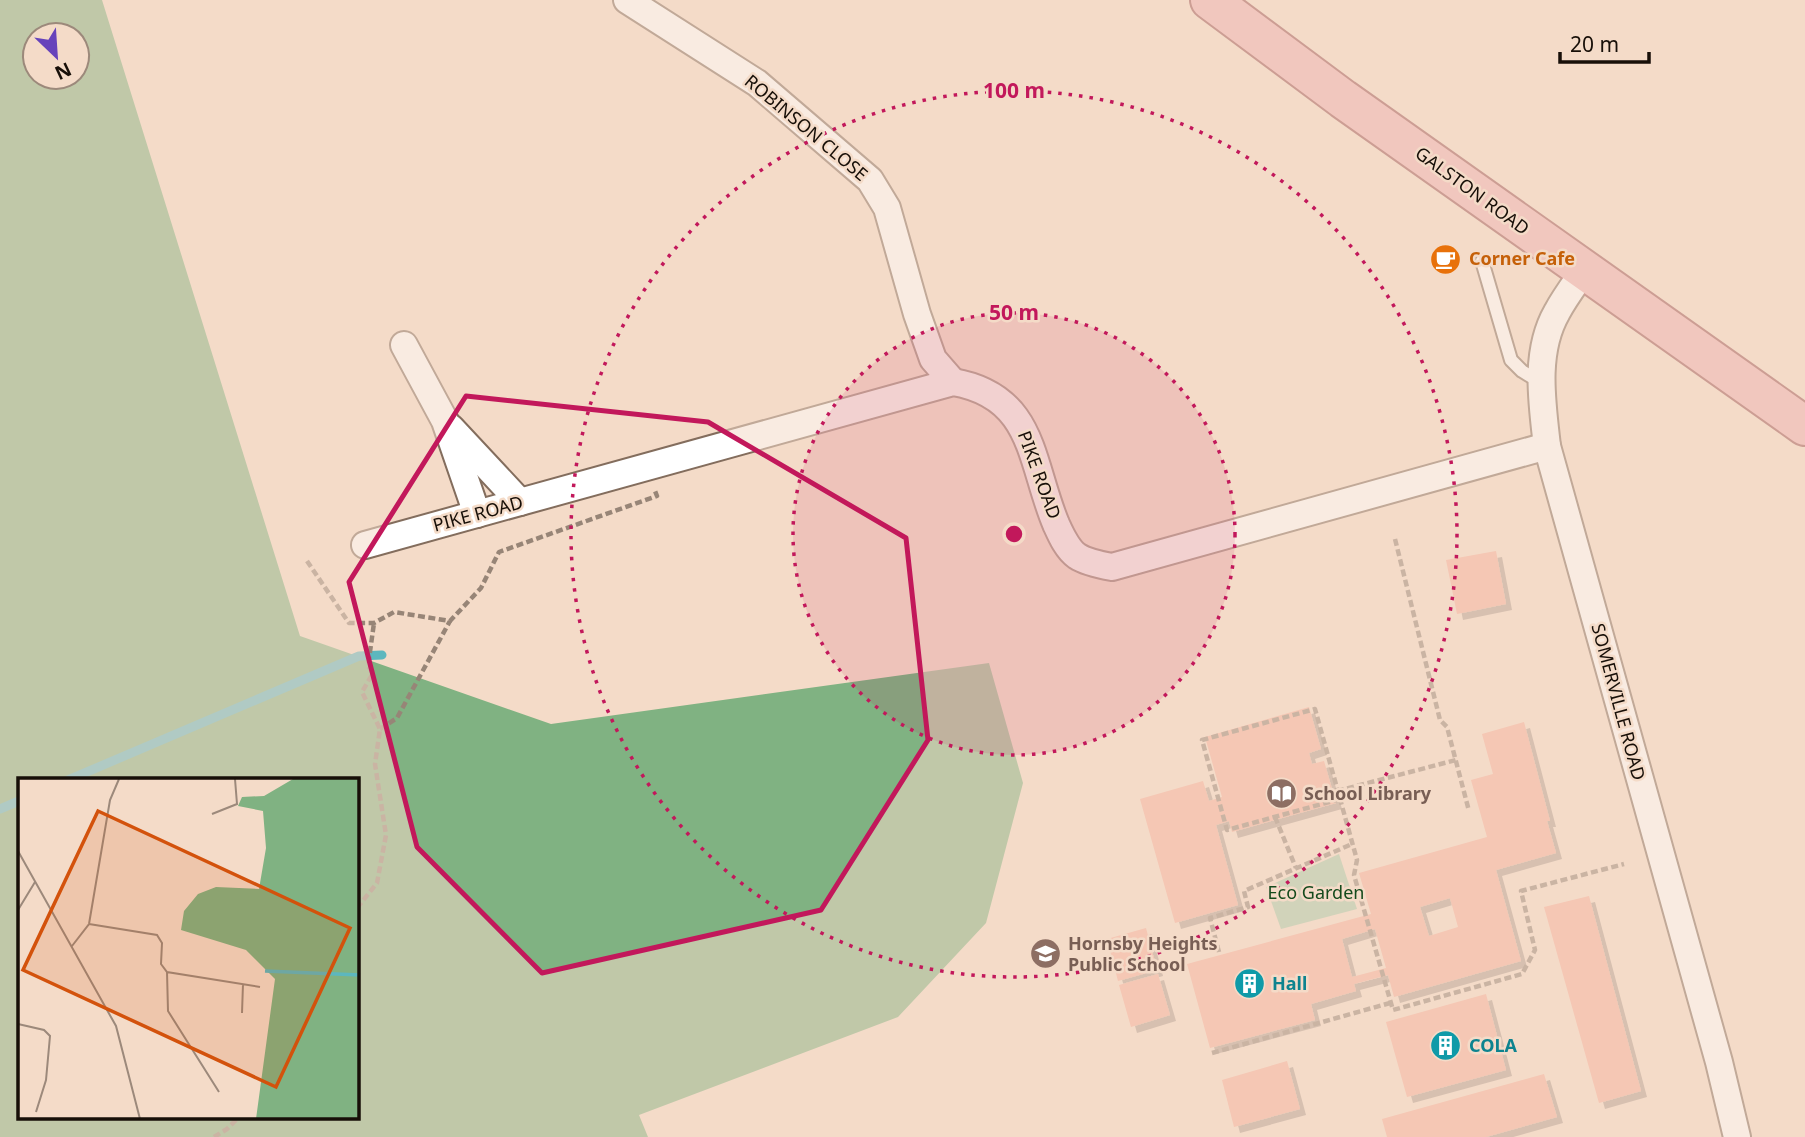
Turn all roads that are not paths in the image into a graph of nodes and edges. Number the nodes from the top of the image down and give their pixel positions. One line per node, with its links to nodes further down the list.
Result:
1 (627, 0): 6 (street, ROBINSON CLOSE)
2 (1210, 0): 4 (main road, GALSTON ROAD)
3 (1482, 261): 7 (lane)
4 (1584, 271): 7 (street, SOMERVILLE ROAD); 9 (main road, GALSTON ROAD)
5 (404, 345): 8 (street)
6 (953, 382): 10 (street, PIKE ROAD); 11 (street, PIKE ROAD)
7 (1539, 382): 10 (street, SOMERVILLE ROAD)
8 (445, 421): 11 (street); 12 (street)
9 (1805, 426)
10 (1547, 446): 14 (street, SOMERVILLE ROAD)
11 (520, 502): 12 (street, PIKE ROAD)
12 (477, 514): 13 (street, PIKE ROAD)
13 (365, 545)
14 (1737, 1137)

